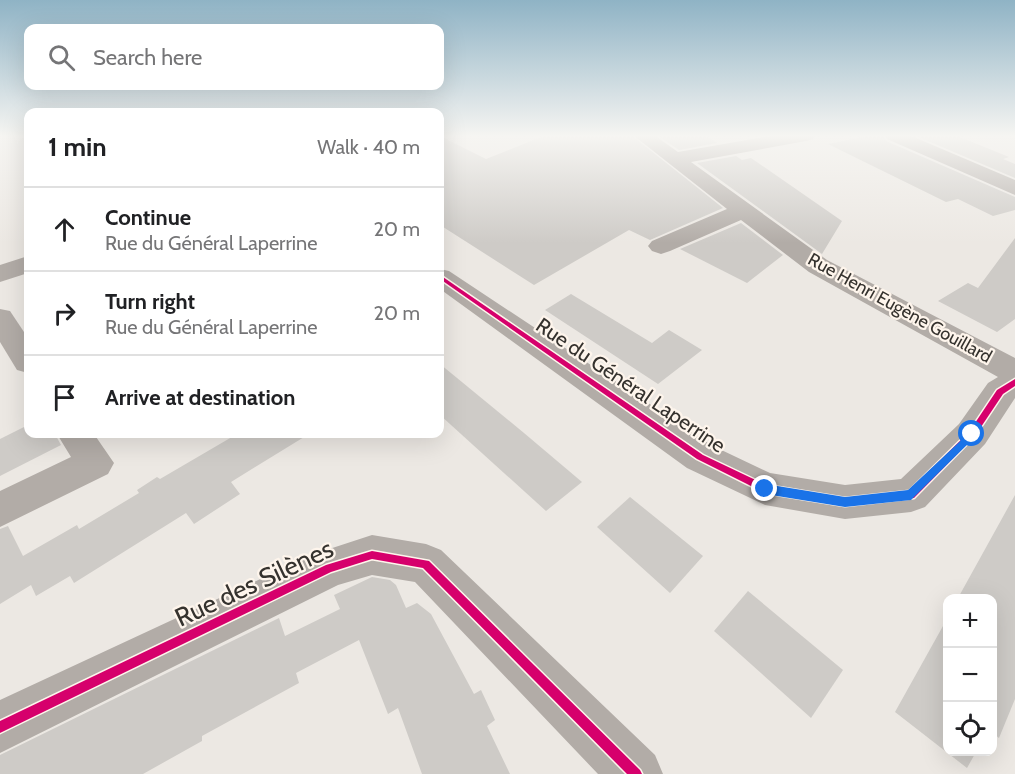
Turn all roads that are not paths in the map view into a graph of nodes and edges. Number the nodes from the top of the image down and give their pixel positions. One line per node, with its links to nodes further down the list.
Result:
1 (690, 171): 4 (street, Rue Henri Eugène Gouillard)
2 (976, 171): 3 (street)
3 (1015, 188)
4 (741, 211): 5 (street); 11 (street, Rue Henri Eugène Gouillard)
5 (661, 246)
6 (24, 265): 7 (street)
7 (0, 274)
8 (444, 280): 12 (street, Rue du Général Laperrine)
9 (0, 318): 10 (street)
10 (24, 356)
11 (1015, 372)
12 (1015, 382)
13 (78, 438): 14 (street)
14 (0, 510)
15 (0, 727): 16 (street, Rue des Silènes)
16 (636, 774)

